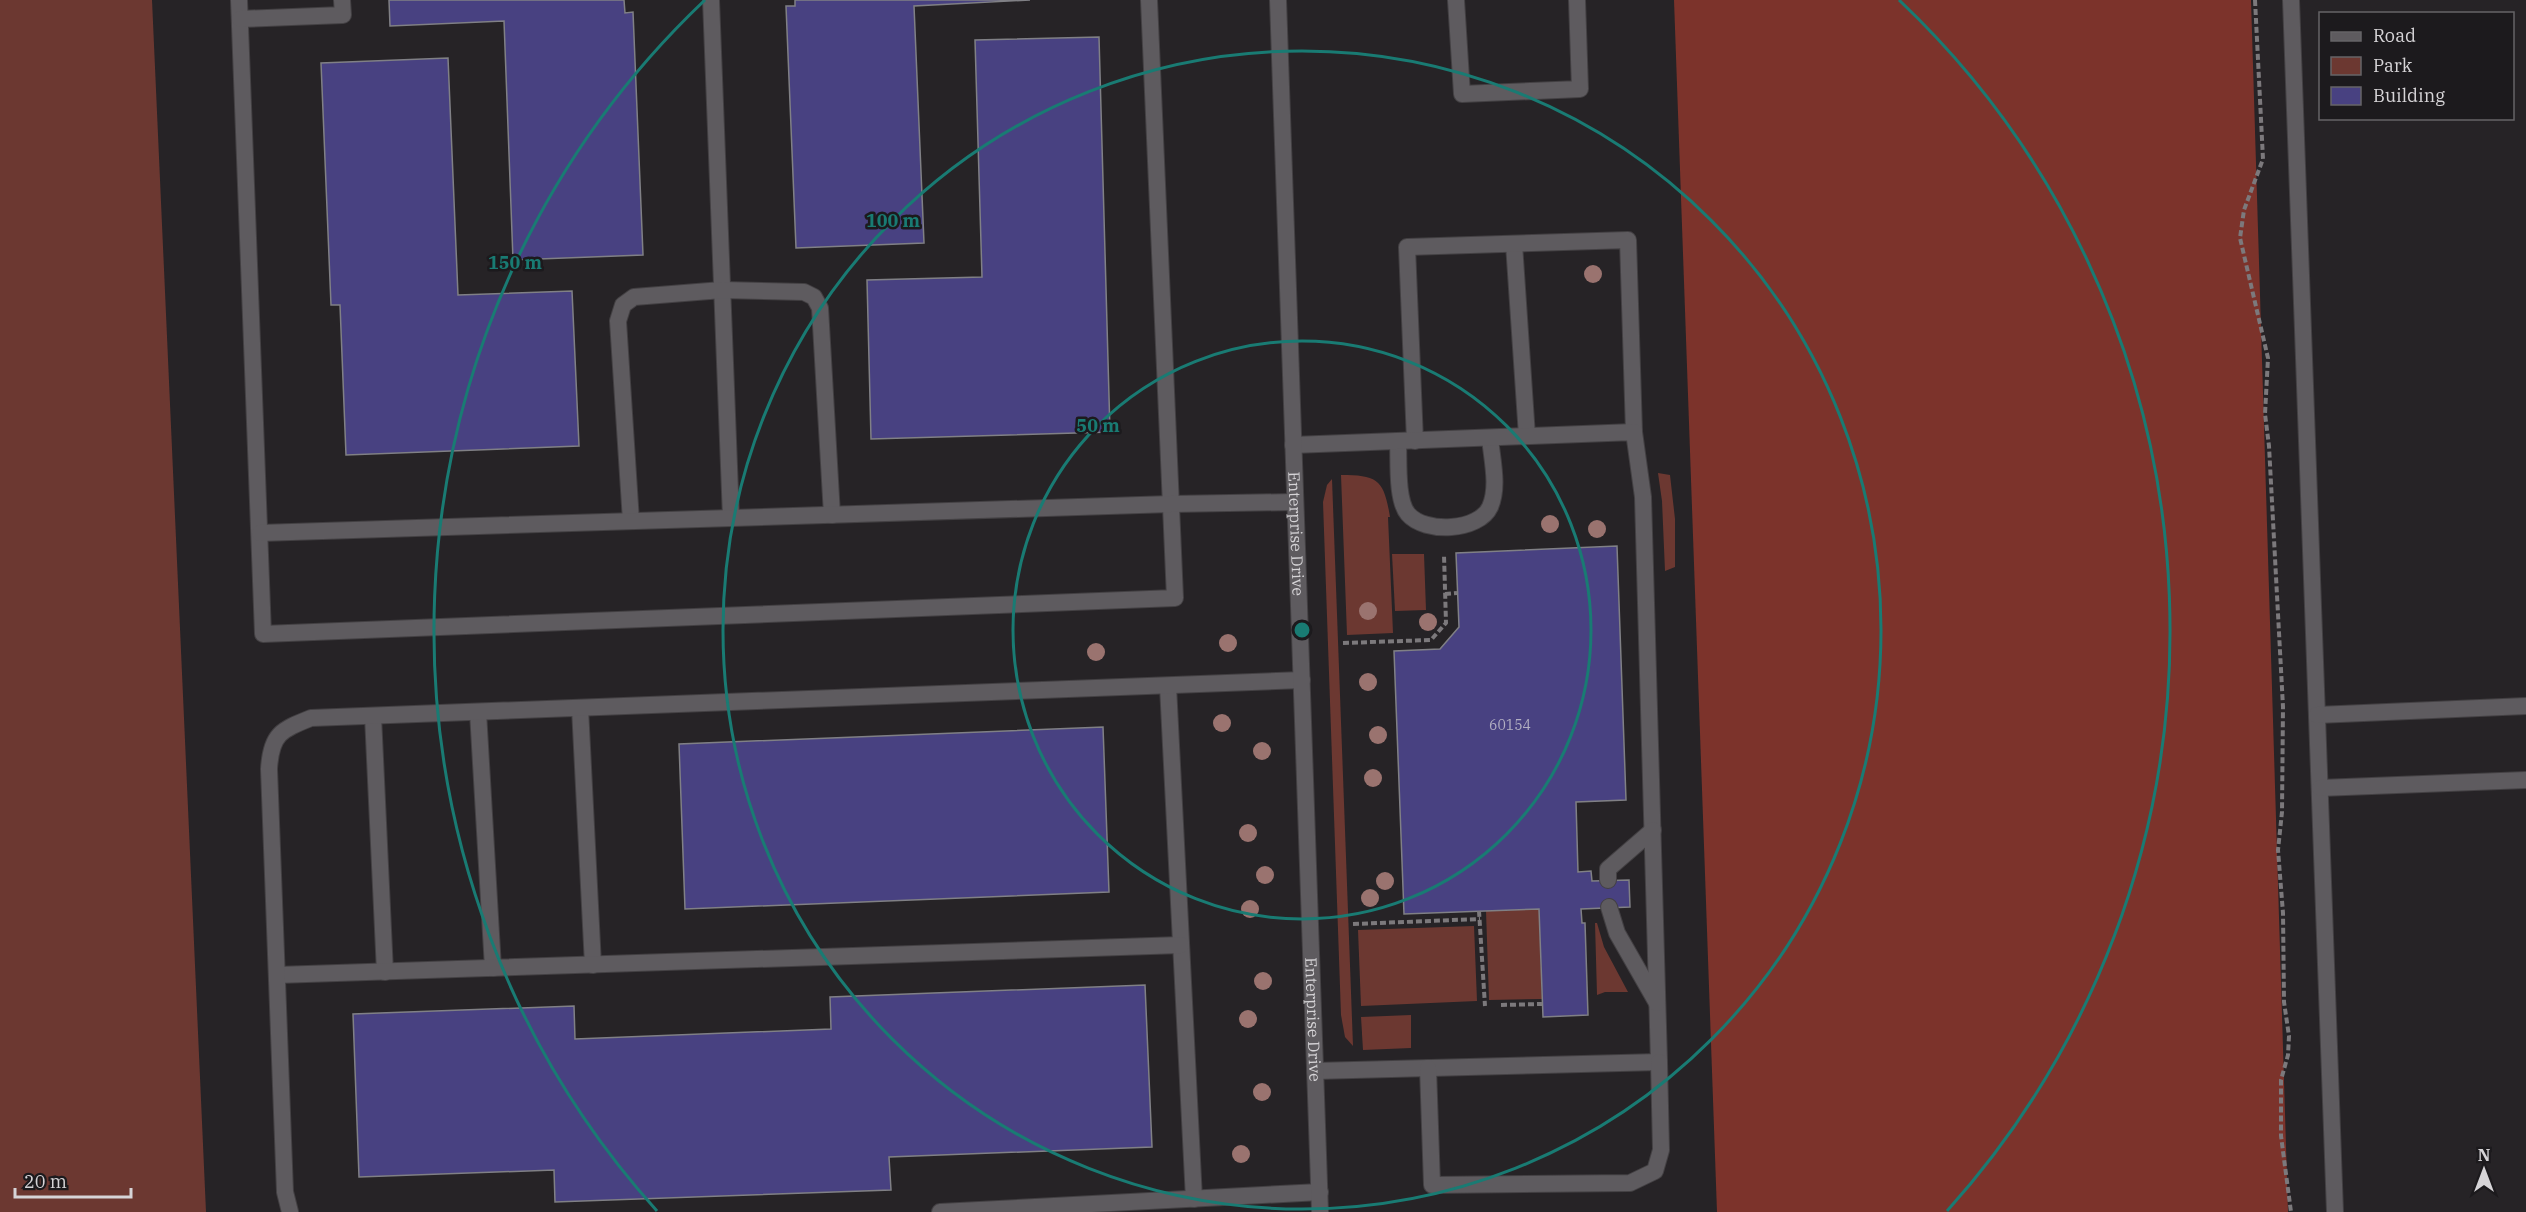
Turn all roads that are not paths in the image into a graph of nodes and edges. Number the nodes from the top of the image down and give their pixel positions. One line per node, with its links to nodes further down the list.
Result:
1 (239, 0): 9 (street)
2 (342, 0): 9 (street)
3 (711, 0): 11 (street)
4 (1149, 0): 19 (street)
5 (1278, 0): 17 (street, Enterprise Drive)
6 (1456, 0): 7 (street)
7 (1577, 0)
8 (2291, 0): 29 (street)
9 (240, 19): 23 (street)
10 (1514, 244): 12 (street); 13 (street); 16 (street)
11 (722, 290): 20 (street); 21 (street); 22 (street)
12 (1634, 432): 13 (street); 33 (street)
13 (1527, 436): 14 (street)
14 (1490, 438): 15 (street); 16 (street)
15 (1398, 441): 16 (street); 17 (street)
16 (1415, 441)
17 (1293, 445): 18 (street, Enterprise Drive)
18 (1295, 502): 19 (street); 24 (street, Enterprise Drive)
19 (1171, 504): 20 (street); 23 (street)
20 (832, 515): 21 (street)
21 (731, 518): 22 (street)
22 (631, 521): 23 (street)
23 (260, 533)
24 (1302, 681): 25 (street); 44 (street, Enterprise Drive)
25 (1168, 686): 27 (street); 36 (street)
26 (2526, 706): 29 (street)
27 (580, 708): 28 (street); 37 (street)
28 (478, 712): 30 (street); 38 (street)
29 (2317, 715): 32 (street)
30 (374, 716): 39 (street); 40 (street)
31 (2526, 780): 32 (street)
32 (2320, 789): 50 (street)
33 (1653, 830): 34 (street); 41 (street)
34 (1608, 880)
35 (1609, 907): 41 (street)
36 (1181, 945): 37 (street); 46 (street)
37 (593, 965): 38 (street)
38 (493, 968): 39 (street)
39 (385, 972): 40 (street)
40 (277, 975): 47 (street)
41 (1658, 1004): 42 (street)
42 (1659, 1062): 43 (street); 43 (street)
43 (1428, 1068): 44 (street)
44 (1316, 1071): 45 (street, Enterprise Drive)
45 (1320, 1192): 46 (street); 49 (street, Enterprise Drive)
46 (1194, 1198): 48 (street)
47 (290, 1212)
48 (940, 1212)
49 (1320, 1212)
50 (2335, 1212)

